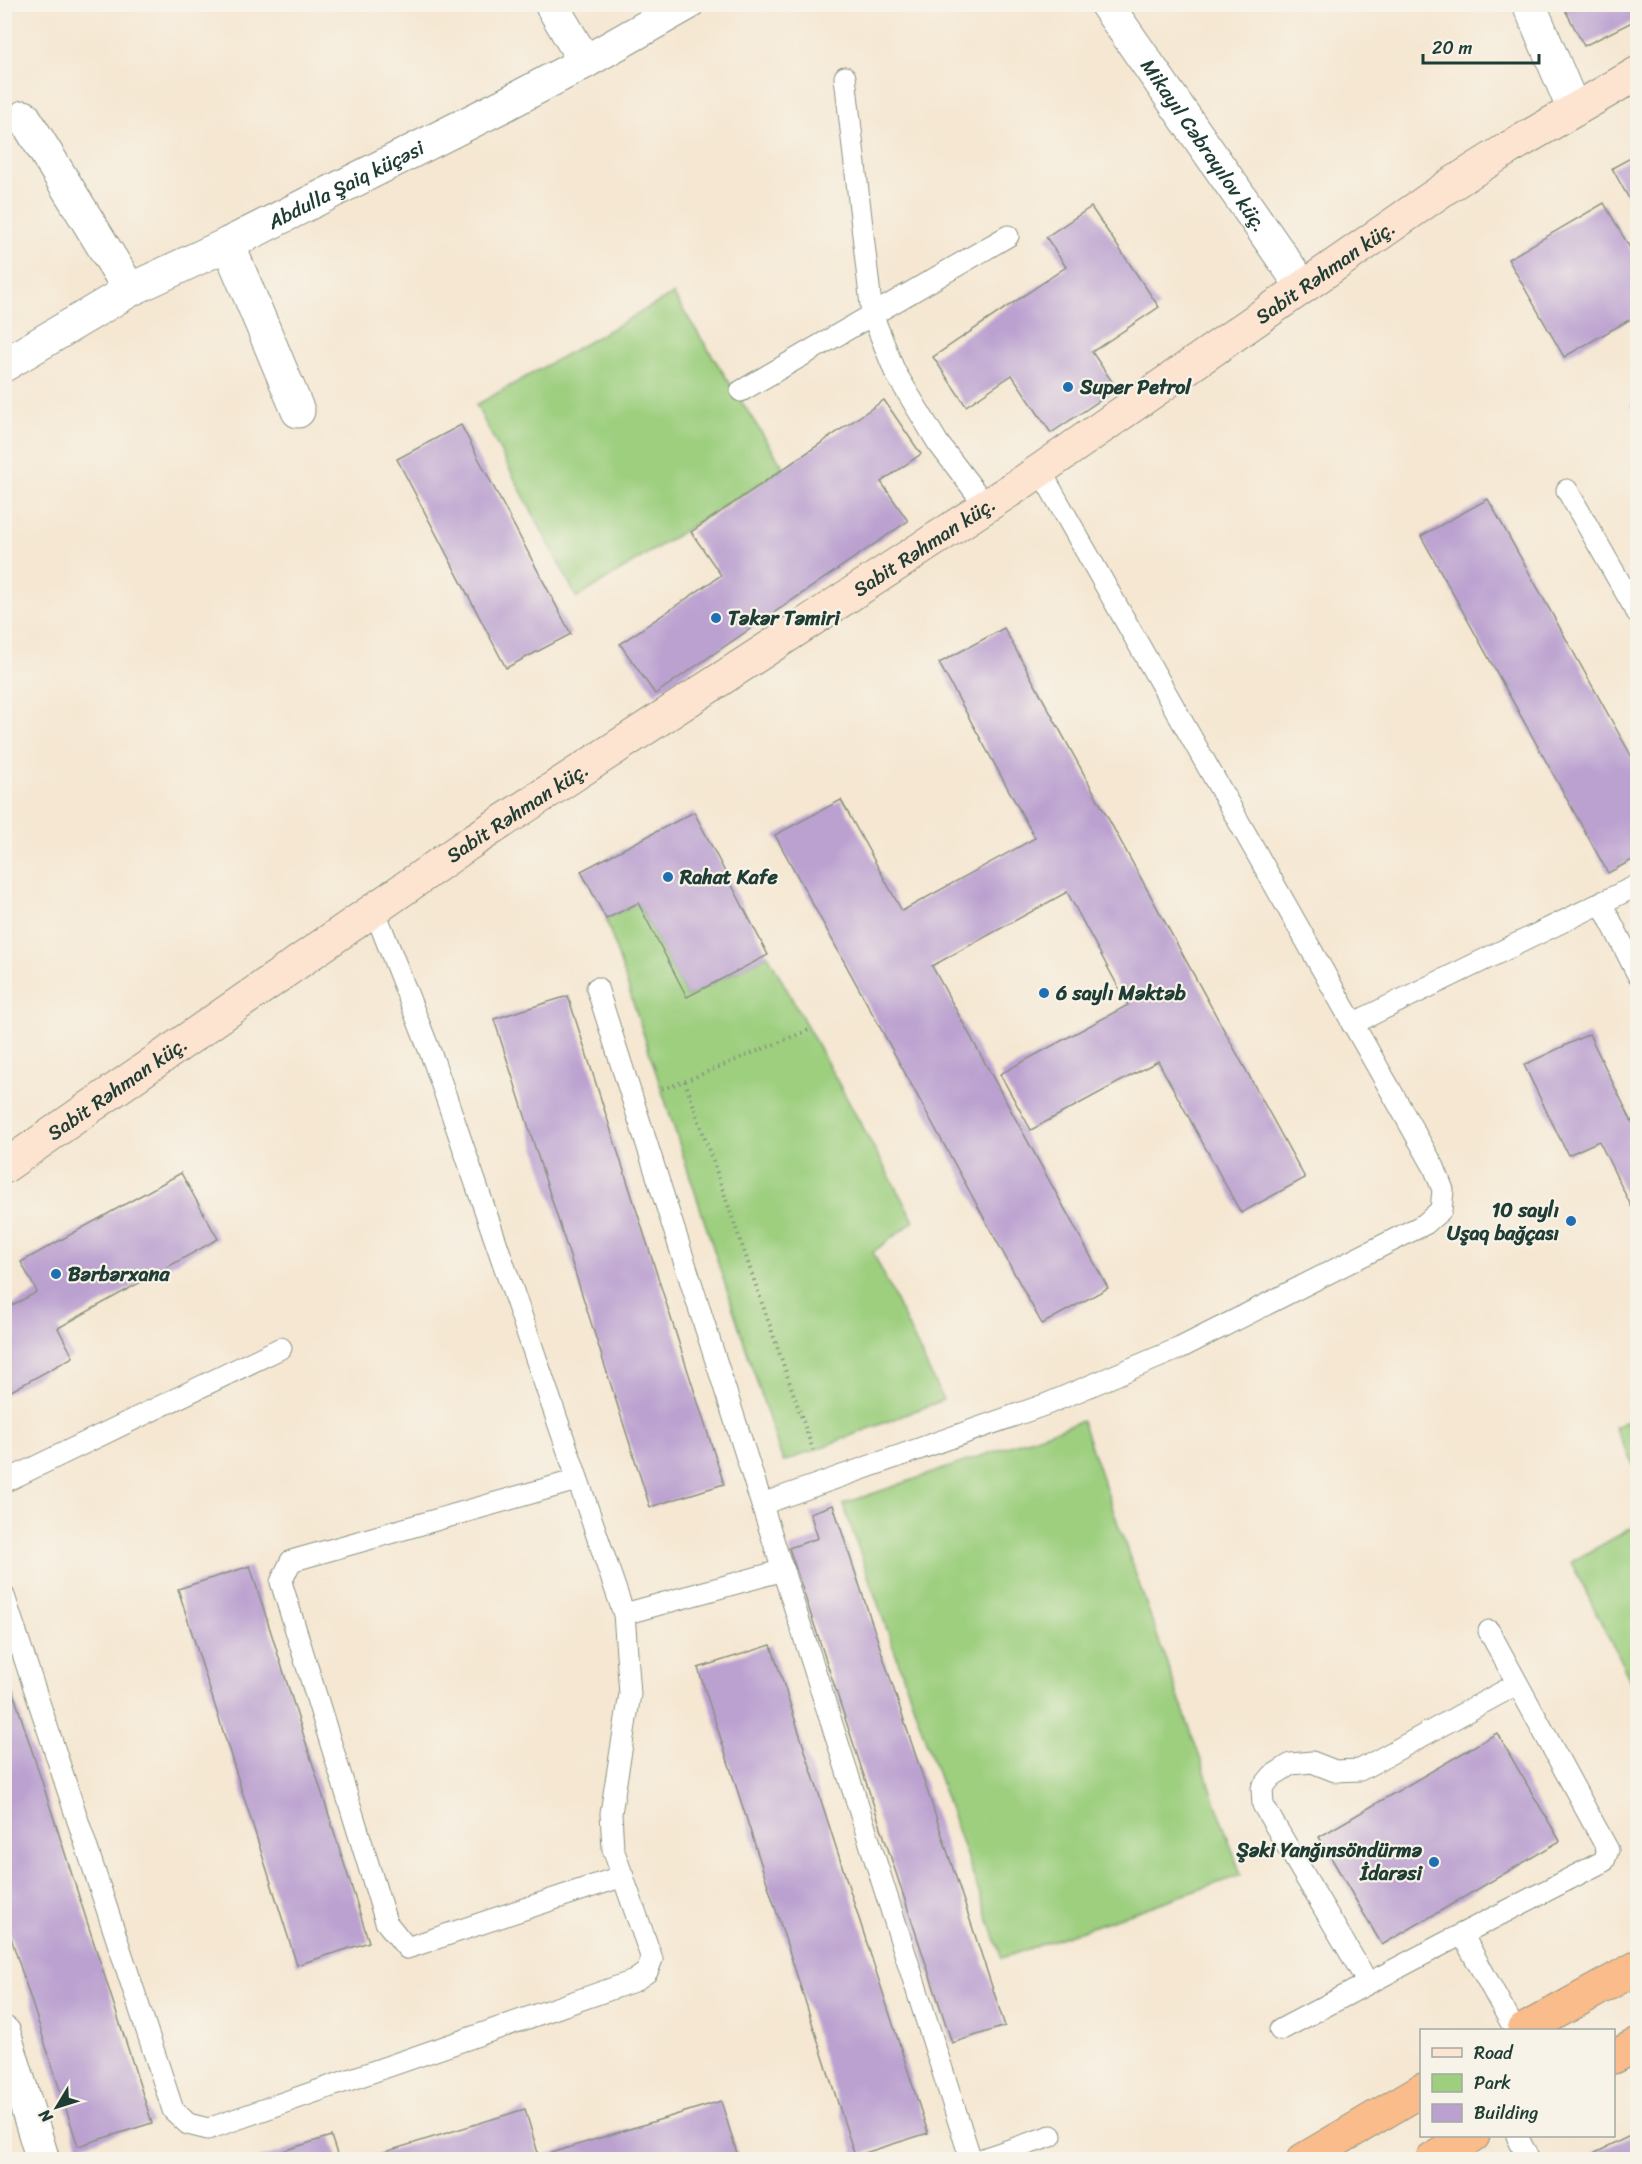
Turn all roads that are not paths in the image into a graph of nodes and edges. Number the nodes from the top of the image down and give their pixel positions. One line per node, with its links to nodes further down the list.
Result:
1 (551, 4): 5 (street)
2 (687, 4): 5 (street, Abdulla Şaiq küçəsi)
3 (1106, 4): 12 (street, Mikayıl Cəbrayılov küç.)
4 (1529, 4): 8 (street)
5 (585, 62): 11 (street, Abdulla Şaiq küçəsi)
6 (1638, 73): 8 (main road, Sabit Rəhman küç.)
7 (845, 77): 14 (lane)
8 (1574, 110): 12 (main road, Sabit Rəhman küç.)
9 (24, 117): 13 (street)
10 (1008, 236): 14 (lane)
11 (228, 244): 13 (street, Abdulla Şaiq küçəsi); 17 (street)
12 (1302, 286): 18 (main road, Sabit Rəhman küç.)
13 (130, 290): 15 (street, Abdulla Şaiq küçəsi)
14 (872, 314): 16 (lane); 20 (lane)
15 (4, 365)
16 (741, 391)
17 (298, 411)
18 (1040, 470): 20 (main road, Sabit Rəhman küç.); 27 (lane)
19 (1567, 490): 21 (lane)
20 (986, 506): 24 (main road, Sabit Rəhman küç.)
21 (1638, 614)
22 (1638, 885): 23 (lane)
23 (1601, 902): 25 (lane); 27 (lane)
24 (374, 909): 28 (main road, Sabit Rəhman küç.); 30 (lane)
25 (1638, 975)
26 (597, 988): 32 (lane)
27 (1352, 1024): 32 (lane)
28 (4, 1167)
29 (281, 1348): 31 (lane)
30 (577, 1480): 35 (lane); 38 (lane)
31 (4, 1482)
32 (762, 1504): 33 (lane)
33 (784, 1570): 35 (lane); 53 (lane)
34 (4, 1596): 38 (lane)
35 (624, 1614): 38 (lane)
36 (1489, 1630): 37 (lane)
37 (1517, 1684): 39 (lane); 41 (lane)
38 (622, 1876)
39 (1462, 1934): 41 (lane); 42 (lane)
40 (1638, 1967): 43 (highway)
41 (1368, 1983): 44 (lane)
42 (1514, 2029)
43 (1528, 2029)
44 (1280, 2030)
45 (4, 2033): 52 (street)
46 (1638, 2044): 47 (highway)
47 (1615, 2056)
48 (1420, 2091): 55 (highway)
49 (1051, 2136): 54 (lane)
50 (1471, 2137): 56 (highway)
51 (1518, 2137): 57 (lane)
52 (43, 2160)
53 (971, 2160)
54 (980, 2160)
55 (1303, 2160)
56 (1432, 2160)
57 (1529, 2160)

